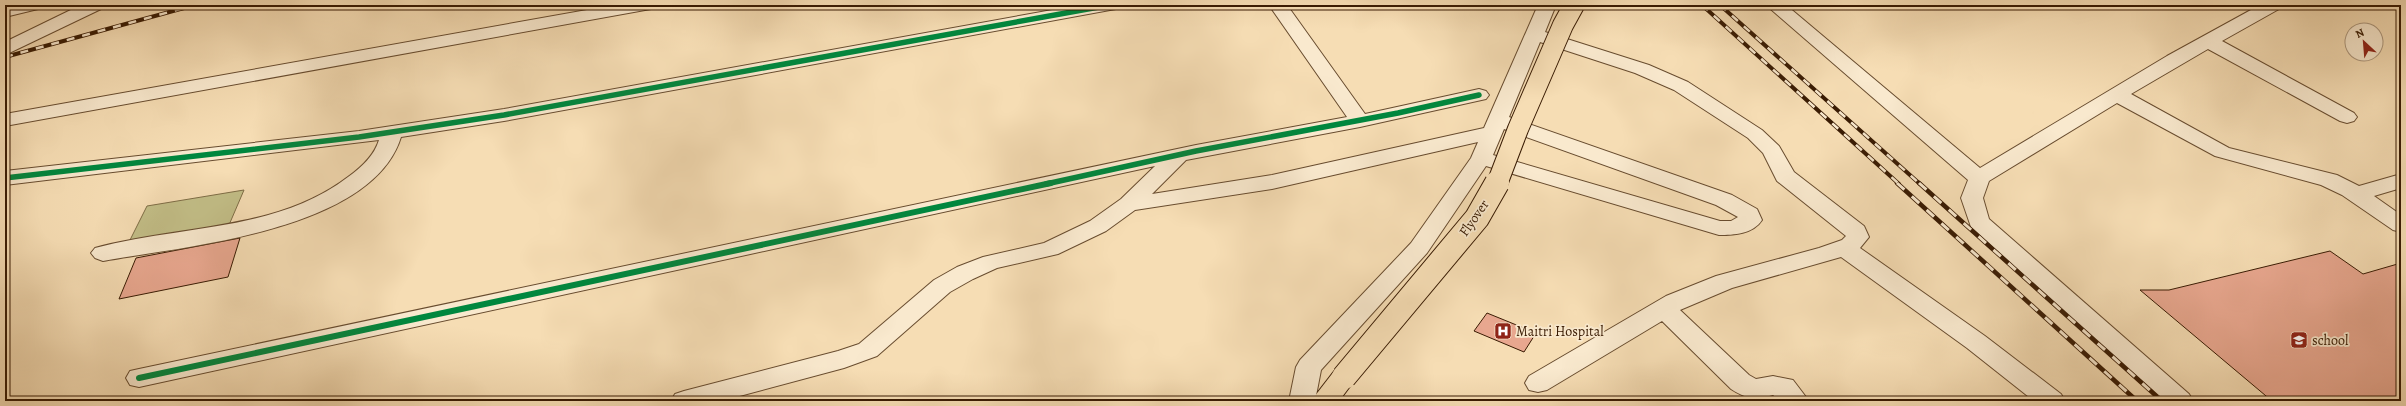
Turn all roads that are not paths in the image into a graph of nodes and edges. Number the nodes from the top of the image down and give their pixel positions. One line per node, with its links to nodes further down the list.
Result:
1 (32, 5): 10 (street)
2 (95, 5): 13 (street)
3 (645, 5): 17 (street)
4 (1110, 5): 20 (street)
5 (1278, 5): 18 (street)
6 (1547, 5): 11 (street)
7 (1574, 5): 36 (highway, Flyover, bridge)
8 (1774, 5): 24 (street)
9 (2273, 5): 12 (street)
10 (5, 12)
11 (1534, 34): 19 (street); 29 (street)
12 (2208, 41): 15 (street); 16 (street)
13 (5, 50)
14 (1479, 94): 18 (street)
15 (2118, 95): 24 (street); 26 (street)
16 (2347, 117)
17 (5, 120)
18 (1360, 121): 21 (street)
19 (1495, 126): 22 (street); 22 (street); 27 (street)
20 (392, 132): 23 (street); 30 (street)
21 (1179, 155): 27 (street); 32 (street)
22 (1481, 158): 35 (street)
23 (5, 178)
24 (1979, 178): 39 (street)
25 (2401, 181): 26 (street)
26 (2356, 194): 28 (street)
27 (1128, 204): 34 (street)
28 (2401, 225)
29 (1844, 248): 31 (street); 38 (street)
30 (103, 253)
31 (1664, 309): 33 (street); 37 (street)
32 (139, 378)
33 (1538, 383)
34 (684, 401)
35 (1302, 401)
36 (1324, 401)
37 (1796, 401)
38 (2052, 401)
39 (2180, 401)

